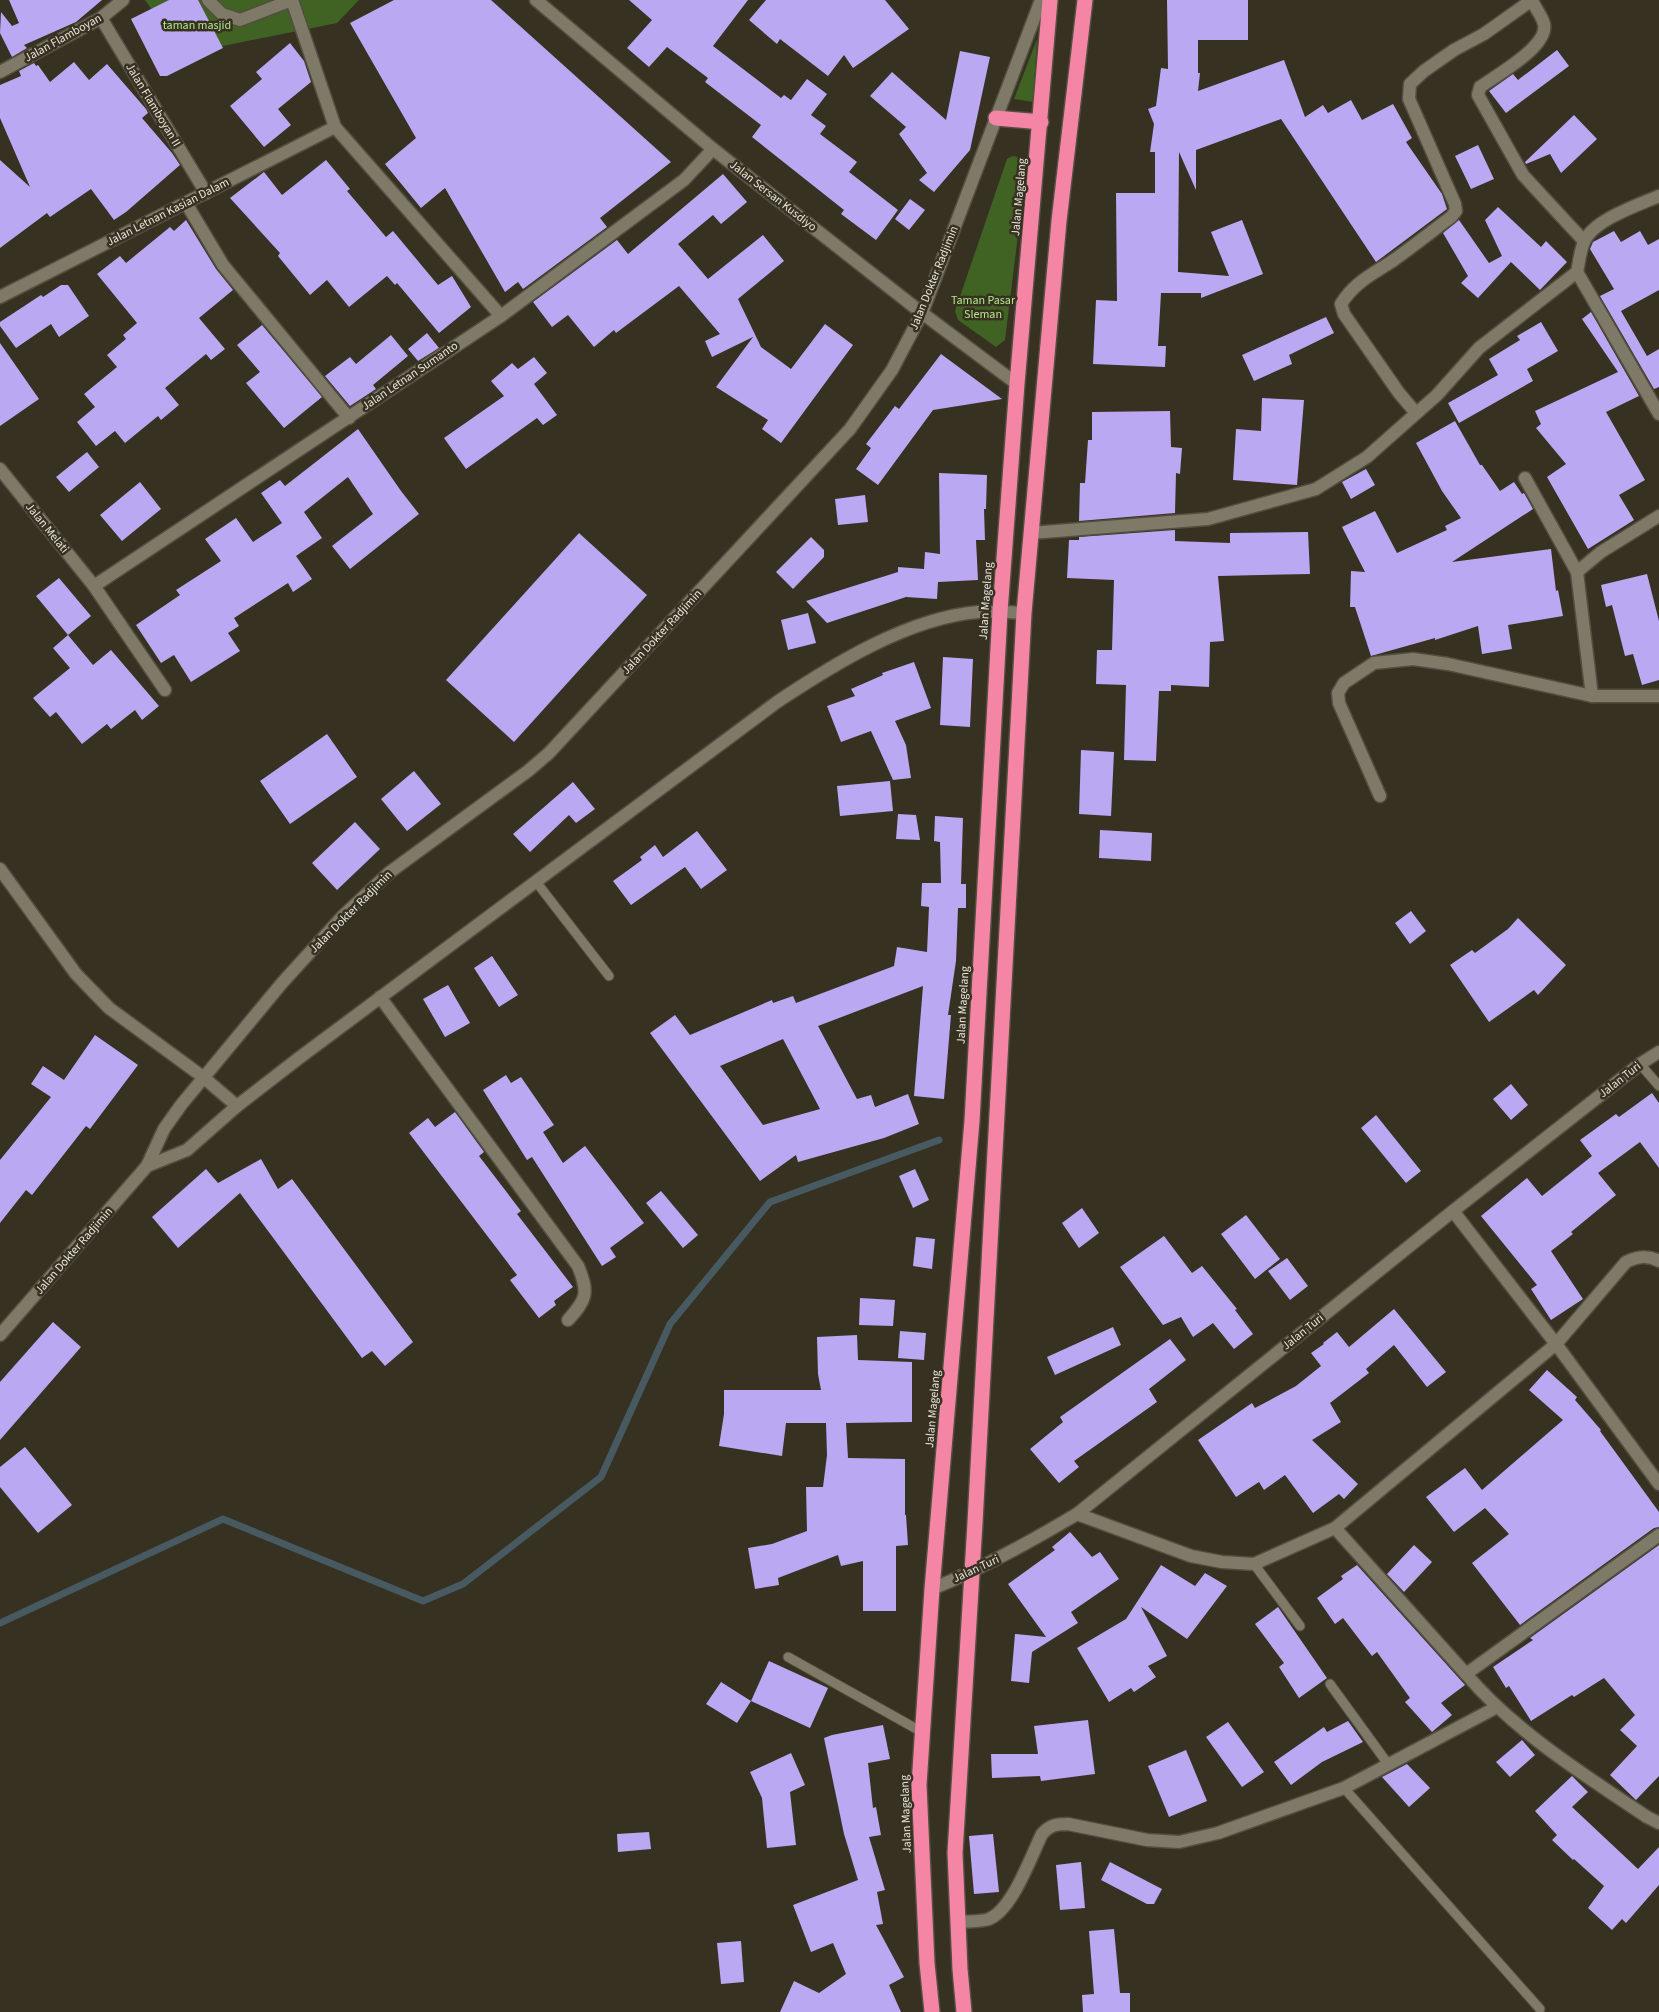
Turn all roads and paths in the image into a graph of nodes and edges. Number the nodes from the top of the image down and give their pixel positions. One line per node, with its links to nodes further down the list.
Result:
1 (123, 0): 9 (street, Jalan Flamboyan)
2 (208, 0): 3 (street)
3 (292, 0): 13 (street)
4 (536, 0): 14 (street, Jalan Sersan Kusdiyo)
5 (1041, 0): 11 (street, Jalan Dokter Radjimin)
6 (1050, 0): 12 (highway, Jalan Magelang)
7 (1085, 0): 30 (highway)
8 (1532, 0): 18 (street); 24 (street)
9 (100, 18): 10 (street, Jalan Flamboyan); 15 (street, Jalan Flamboyan II)
10 (0, 72)
11 (996, 118): 12 (highway); 21 (street, Jalan Dokter Radjimin)
12 (1041, 122): 23 (highway, Jalan Magelang)
13 (336, 127): 15 (street, Jalan Letnan Kasian Dalam); 22 (street)
14 (713, 149): 21 (street, Jalan Sersan Kusdiyo); 22 (street, Jalan Letnan Sumanto)
15 (206, 193): 17 (street, Jalan Letnan Kasian Dalam)
16 (1659, 196): 18 (street)
17 (186, 203): 20 (street, Jalan Letnan Kasian Dalam); 26 (street)
18 (1584, 241): 19 (street)
19 (1578, 272): 24 (street); 25 (street)
20 (0, 295)
21 (922, 313): 23 (street, Jalan Sersan Kusdiyo); 45 (street, Jalan Dokter Radjimin)
22 (502, 316): 26 (street, Jalan Letnan Sumanto)
23 (1016, 384): 33 (highway, Jalan Magelang)
24 (1416, 413): 30 (street)
25 (1659, 414)
26 (349, 418): 32 (street, Jalan Letnan Sumanto)
27 (0, 469): 32 (street, Jalan Melati)
28 (1525, 478): 31 (street)
29 (1659, 516): 31 (street)
30 (1031, 533): 34 (highway)
31 (1577, 572): 36 (street)
32 (94, 586): 35 (street, Jalan Melati)
33 (1000, 612): 34 (street, Jalan Dokter Radjimin); 40 (street, Jalan Dokter Radjimin); 60 (highway, Jalan Magelang)
34 (1024, 613): 59 (highway)
35 (165, 690)
36 (1592, 696): 37 (street); 38 (street)
37 (1659, 696)
38 (1380, 796)
39 (0, 869): 45 (street)
40 (537, 883): 41 (lane); 42 (street, Jalan Dokter Radjimin)
41 (608, 976)
42 (380, 997): 47 (street, Jalan Dokter Radjimin); 51 (street)
43 (1659, 1052): 44 (street, Jalan Turi)
44 (1640, 1064): 46 (lane); 49 (street, Jalan Turi)
45 (203, 1078): 47 (street); 48 (street, Jalan Dokter Radjimin)
46 (1659, 1086)
47 (237, 1106): 48 (street, Jalan Dokter Radjimin)
48 (147, 1166): 52 (street, Jalan Dokter Radjimin)
49 (1453, 1211): 53 (street); 55 (street, Jalan Turi)
50 (1659, 1261): 53 (street)
51 (568, 1320)
52 (0, 1335)
53 (1556, 1344): 54 (street); 56 (street)
54 (1659, 1484)
55 (1076, 1514): 58 (street); 59 (street, Jalan Turi)
56 (1335, 1528): 58 (street); 63 (street)
57 (1659, 1535): 63 (street)
58 (1254, 1564): 61 (lane)
59 (971, 1573): 60 (street, Jalan Turi); 70 (highway)
60 (932, 1589): 66 (highway, Jalan Magelang)
61 (1300, 1626)
62 (788, 1656): 66 (lane)
63 (1466, 1674): 65 (street)
64 (1330, 1684): 67 (lane)
65 (1497, 1707): 67 (street); 69 (street)
66 (922, 1732): 72 (highway, Jalan Magelang)
67 (1388, 1764): 68 (street)
68 (1344, 1788): 70 (street); 71 (lane)
69 (1659, 1822)
70 (958, 1922): 73 (highway)
71 (1540, 2010)
72 (932, 2012)
73 (964, 2012)

